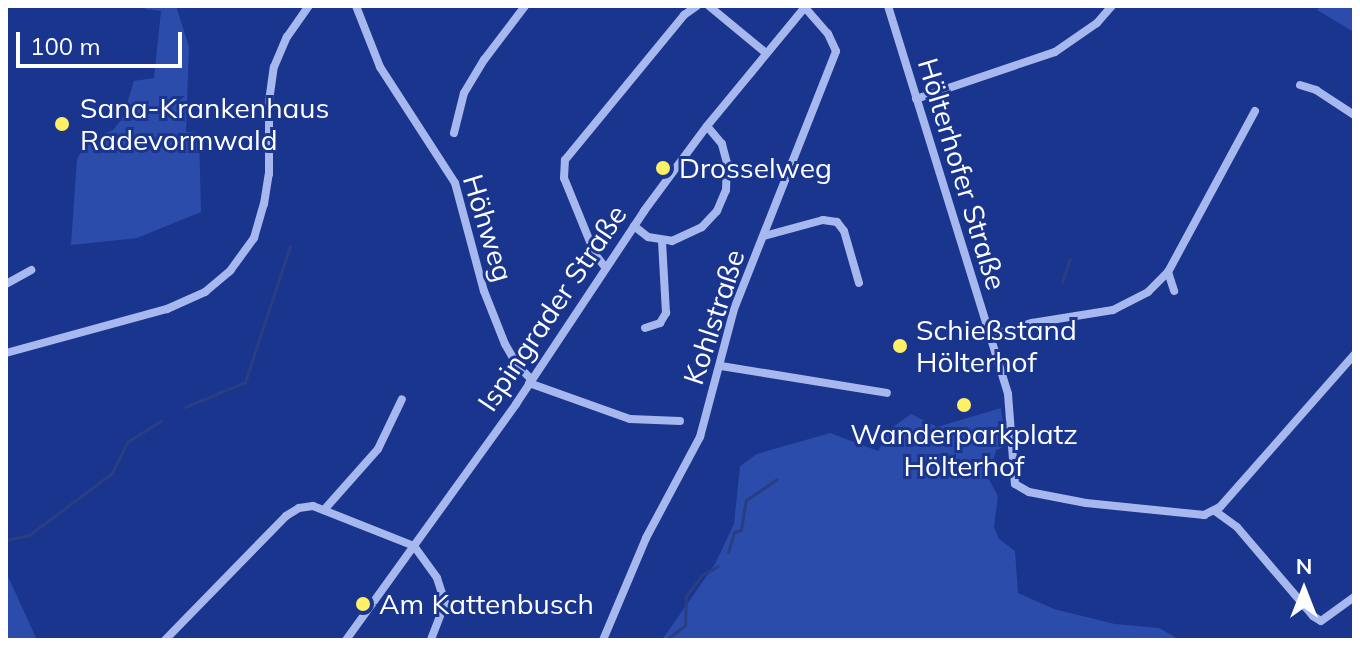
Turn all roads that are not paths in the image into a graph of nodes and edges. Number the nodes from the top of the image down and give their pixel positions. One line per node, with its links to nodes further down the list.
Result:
1 (309, 6): 27 (street)
2 (356, 6): 30 (street, Höhweg)
3 (525, 6): 15 (street)
4 (697, 6): 19 (street)
5 (709, 6): 9 (street)
6 (888, 6): 11 (street, Hölterhofer Straße)
7 (1112, 6): 11 (street)
8 (805, 7): 9 (street, Ispingrader Straße); 17 (street, Kohlstraße)
9 (766, 53): 14 (street, Ispingrader Straße)
10 (1300, 85): 13 (street)
11 (916, 99): 26 (street, Hölterhofer Straße)
12 (1255, 111): 21 (street)
13 (1354, 115)
14 (707, 126): 16 (street, Ispingrader Straße); 18 (street)
15 (454, 133)
16 (634, 226): 18 (street); 19 (street, Ispingrader Straße)
17 (764, 236): 22 (street); 29 (street, Kohlstraße)
18 (662, 241): 25 (street)
19 (605, 267): 30 (street, Ispingrader Straße)
20 (31, 270): 23 (street)
21 (1168, 272): 24 (street); 26 (street)
22 (859, 283)
23 (6, 284)
24 (1174, 291)
25 (645, 328)
26 (988, 336): 35 (street, Hölterhofer Straße)
27 (6, 353)
28 (1354, 355): 35 (street)
29 (721, 366): 31 (street); 41 (street, Kohlstraße)
30 (531, 382): 33 (street); 36 (street, Ispingrader Straße)
31 (887, 393)
32 (402, 399): 34 (street)
33 (680, 421)
34 (324, 510): 36 (street); 38 (street)
35 (1215, 511): 37 (street)
36 (414, 546): 39 (street, Ispingrader Straße); 40 (street)
37 (1354, 597)
38 (165, 640)
39 (346, 640)
40 (431, 640)
41 (603, 640)

